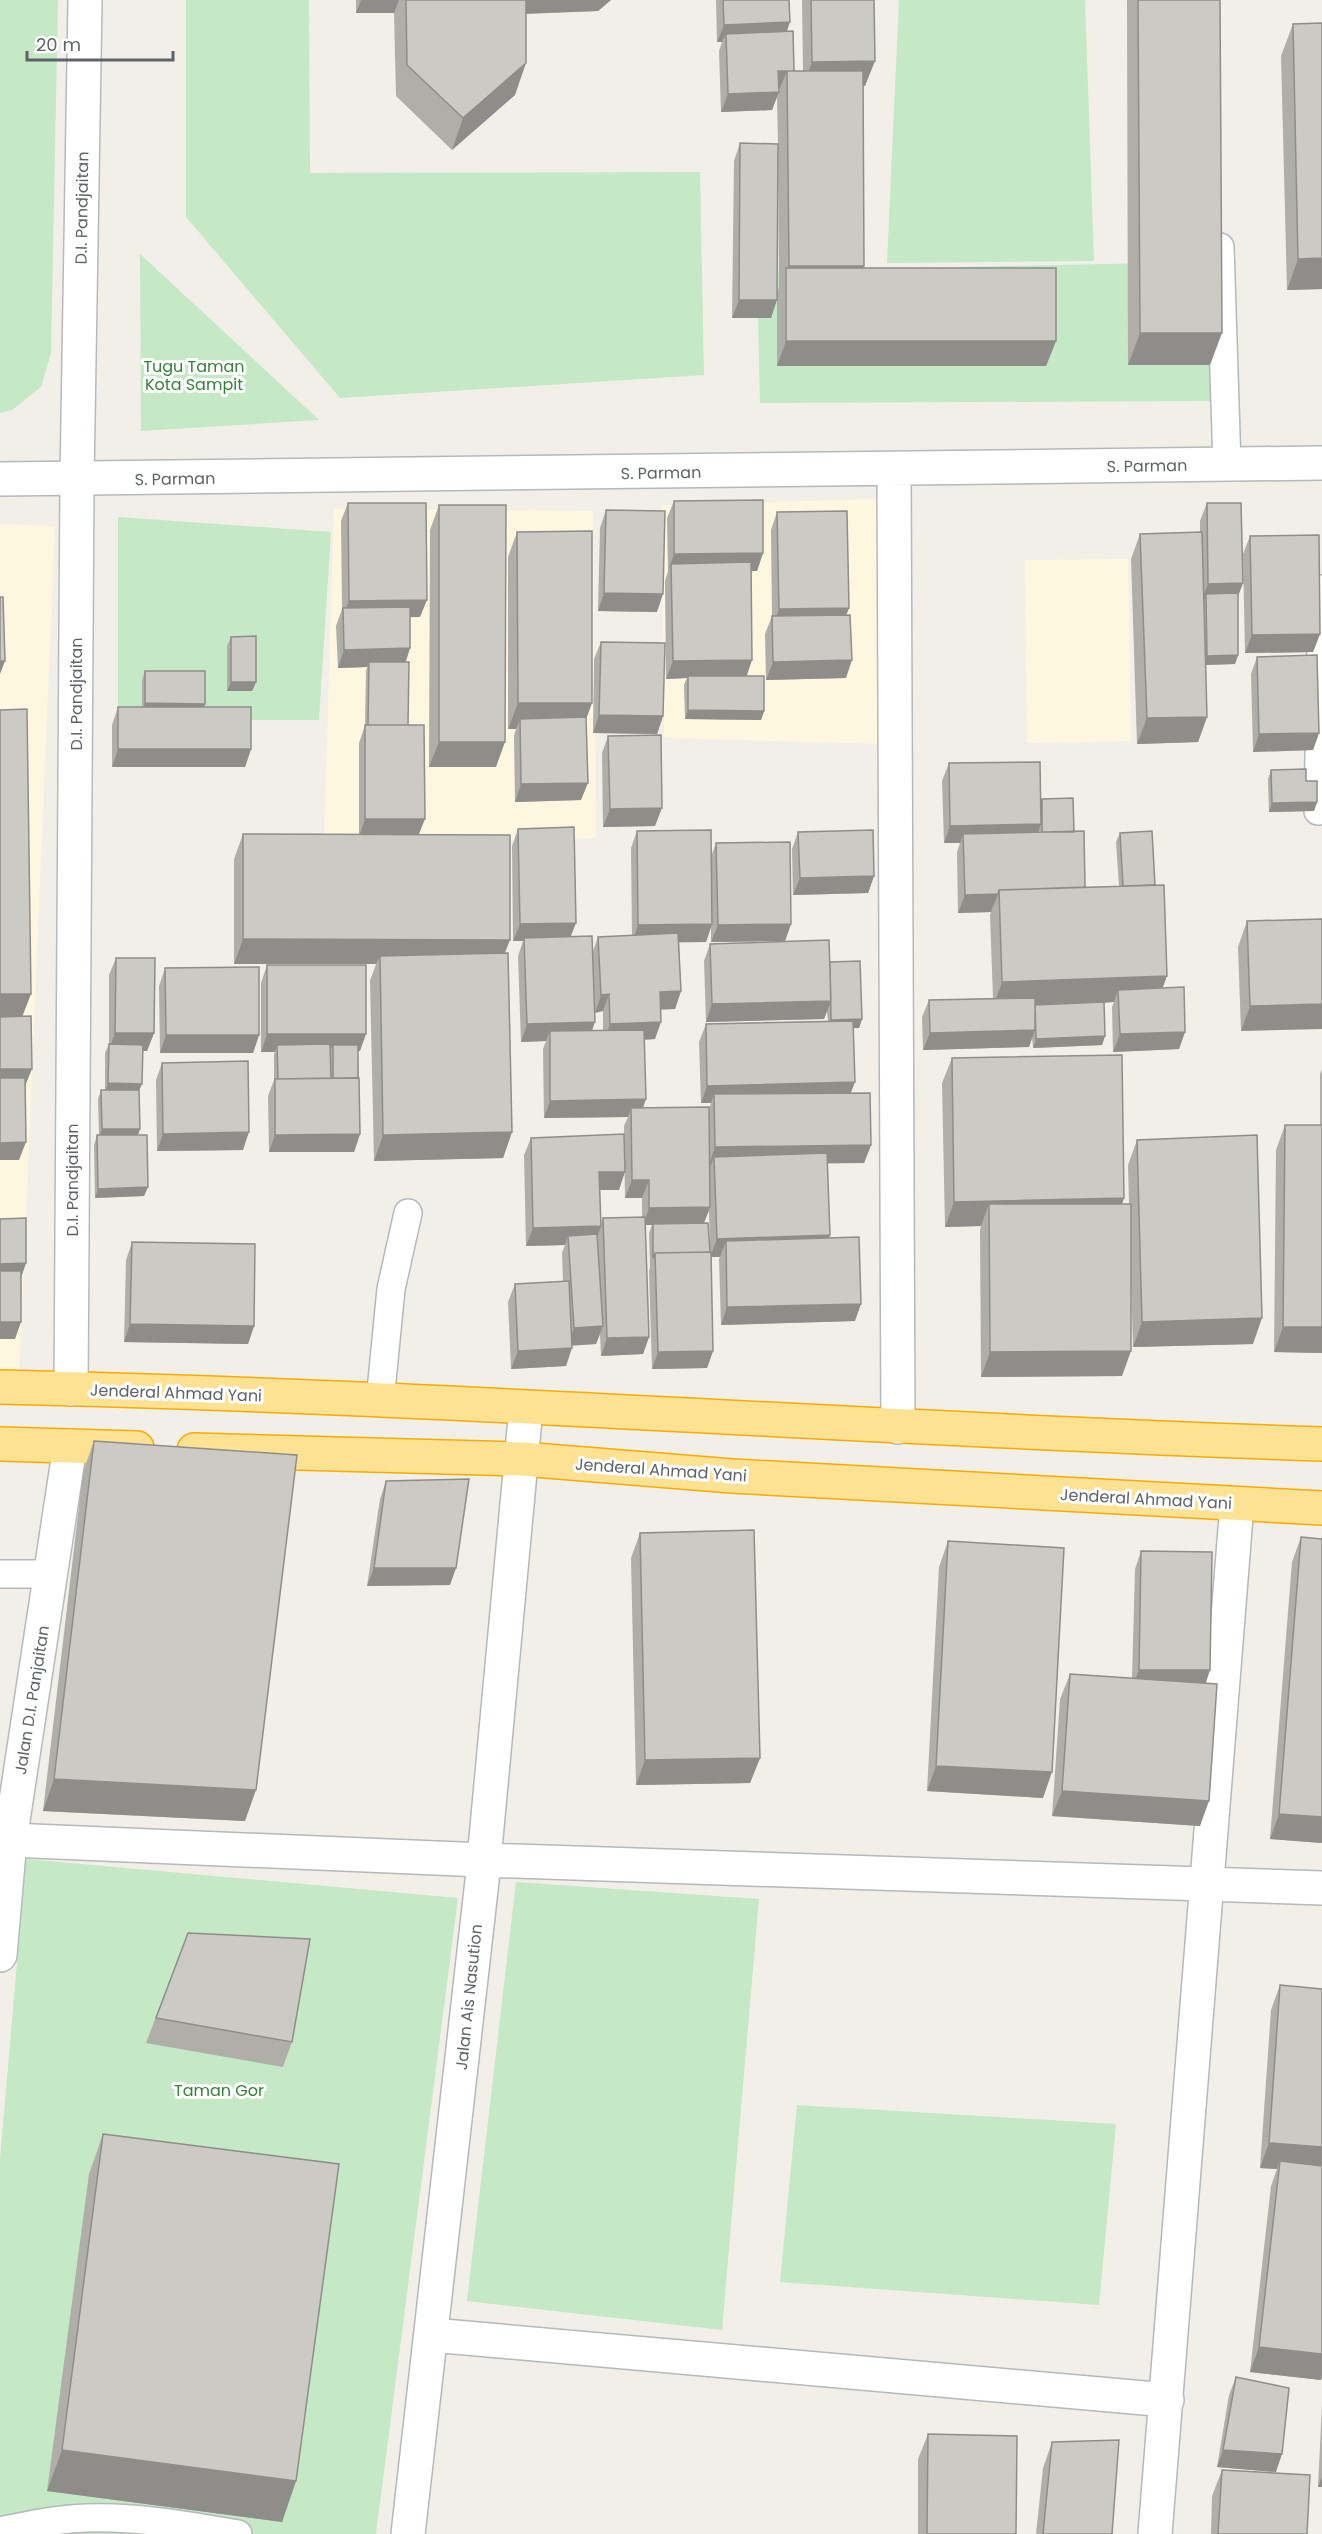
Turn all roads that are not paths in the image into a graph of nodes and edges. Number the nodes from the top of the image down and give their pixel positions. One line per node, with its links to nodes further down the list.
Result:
1 (85, 0): 7 (street, D.I. Pandjaitan)
2 (1220, 219): 4 (lane)
3 (1322, 463): 4 (street, S. Parman)
4 (1227, 465): 5 (street, S. Parman)
5 (894, 470): 7 (street, S. Parman); 15 (street)
6 (0, 479): 7 (street, S. Parman)
7 (77, 480): 12 (street, D.I. Pandjaitan)
8 (1322, 589): 9 (lane)
9 (1318, 811)
10 (408, 1213): 13 (lane)
11 (0, 1388): 12 (highway, Jenderal Ahmad Yani)
12 (71, 1389): 13 (highway, Jenderal Ahmad Yani)
13 (380, 1401): 14 (highway, Jenderal Ahmad Yani)
14 (526, 1408): 15 (highway, Jenderal Ahmad Yani); 19 (street, Jalan Ais Nasution)
15 (898, 1427): 17 (highway, Jenderal Ahmad Yani)
16 (0, 1444): 18 (highway, Jenderal Ahmad Yani)
17 (1322, 1444)
18 (70, 1446): 19 (highway, Jenderal Ahmad Yani); 23 (street, Jalan D.I. Panjaitan)
19 (522, 1459): 20 (highway, Jenderal Ahmad Yani); 25 (street, Jalan Ais Nasution)
20 (1237, 1504): 21 (highway, Jenderal Ahmad Yani); 26 (street)
21 (1322, 1508)
22 (0, 1574): 23 (lane)
23 (51, 1574): 24 (street, Jalan D.I. Panjaitan)
24 (10, 1840): 25 (street); 28 (street, Jalan D.I. Panjaitan)
25 (483, 1860): 26 (street); 29 (street, Jalan Ais Nasution)
26 (1207, 1884): 27 (street); 30 (street)
27 (1322, 1888)
28 (0, 1955)
29 (432, 2335): 30 (street); 33 (street, Jalan Ais Nasution)
30 (1167, 2400): 34 (street)
31 (0, 2531): 32 (lane)
32 (238, 2534)
33 (408, 2534)
34 (1155, 2534)

